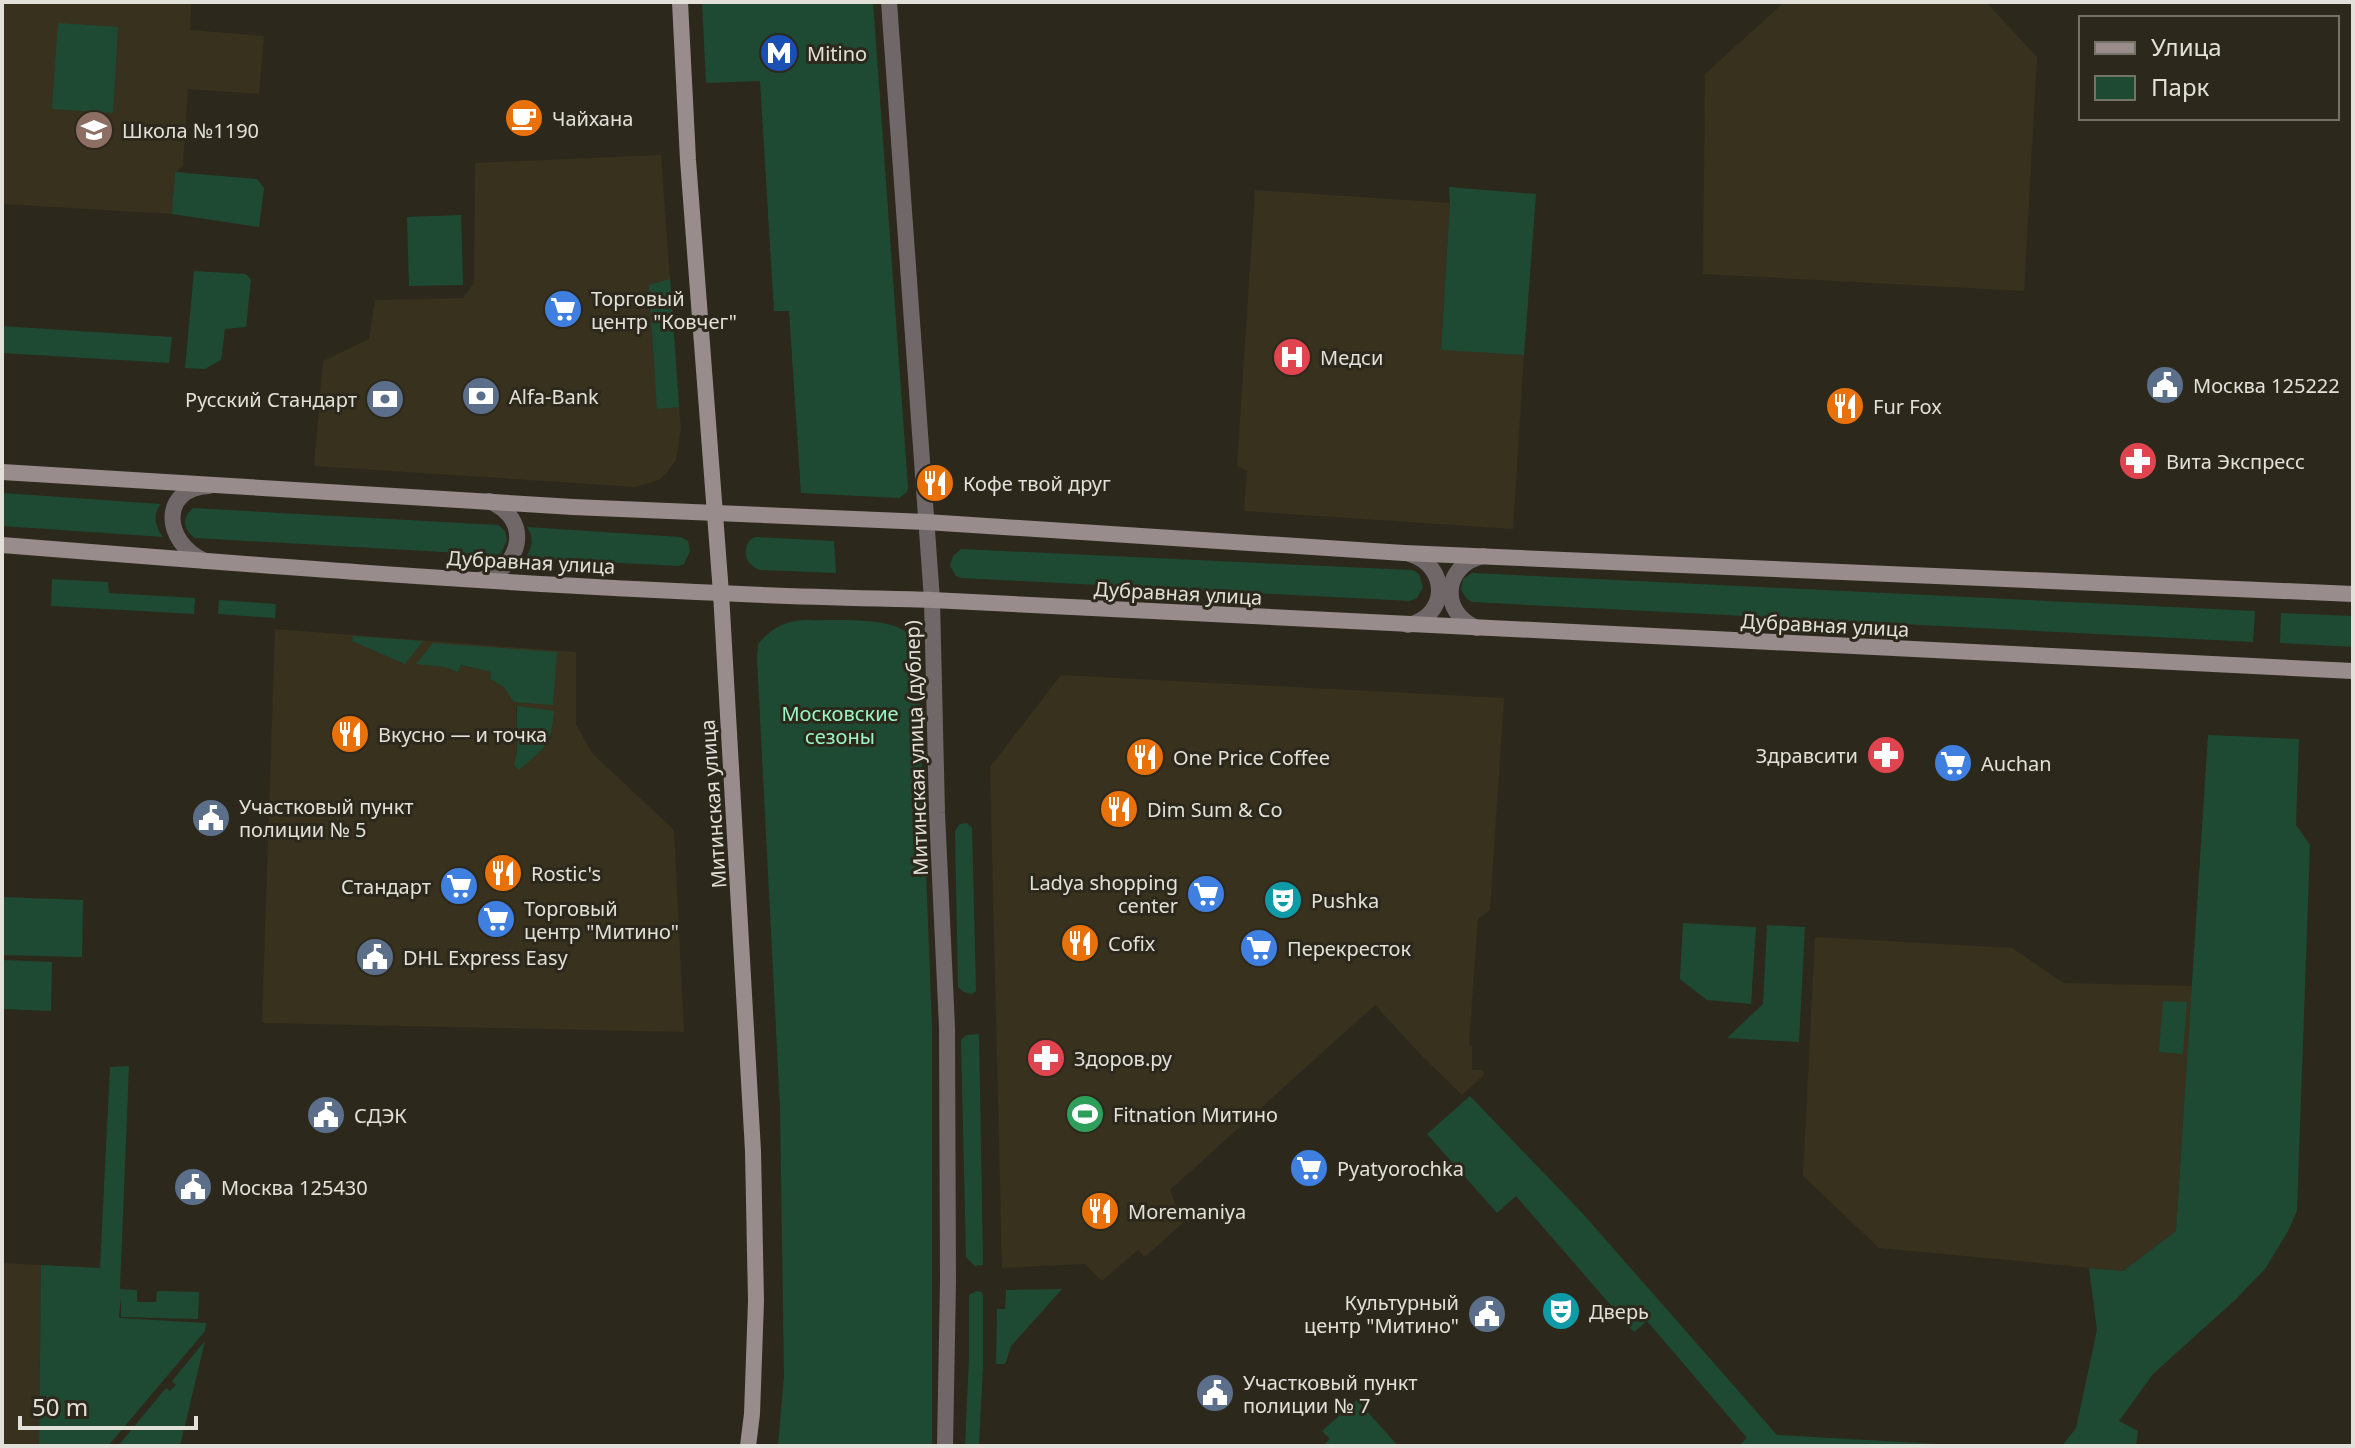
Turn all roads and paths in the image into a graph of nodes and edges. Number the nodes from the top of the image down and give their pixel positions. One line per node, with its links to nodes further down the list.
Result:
1 (680, 2): 6 (main road, Митинская улица)
2 (889, 2): 7 (street, Митинская улица (дублер))
3 (2, 472): 4 (main road)
4 (211, 486): 5 (main road); 11 (street)
5 (485, 500): 6 (main road); 12 (street)
6 (715, 513): 7 (main road); 13 (main road, Митинская улица)
7 (926, 522): 9 (main road); 15 (street, Митинская улица (дублер))
8 (2, 545): 11 (main road, Дубравная улица)
9 (1404, 553): 10 (main road); 16 (street)
10 (1489, 556): 14 (main road); 17 (street)
11 (205, 561): 12 (main road, Дубравная улица)
12 (480, 580): 13 (main road, Дубравная улица)
13 (721, 593): 15 (main road, Дубравная улица); 19 (main road, Митинская улица)
14 (2353, 594)
15 (932, 600): 16 (main road, Дубравная улица); 20 (street, Митинская улица (дублер))
16 (1403, 625): 17 (main road, Дубравная улица)
17 (1490, 629): 18 (main road, Дубравная улица)
18 (2353, 671)
19 (748, 1446)
20 (945, 1446)

